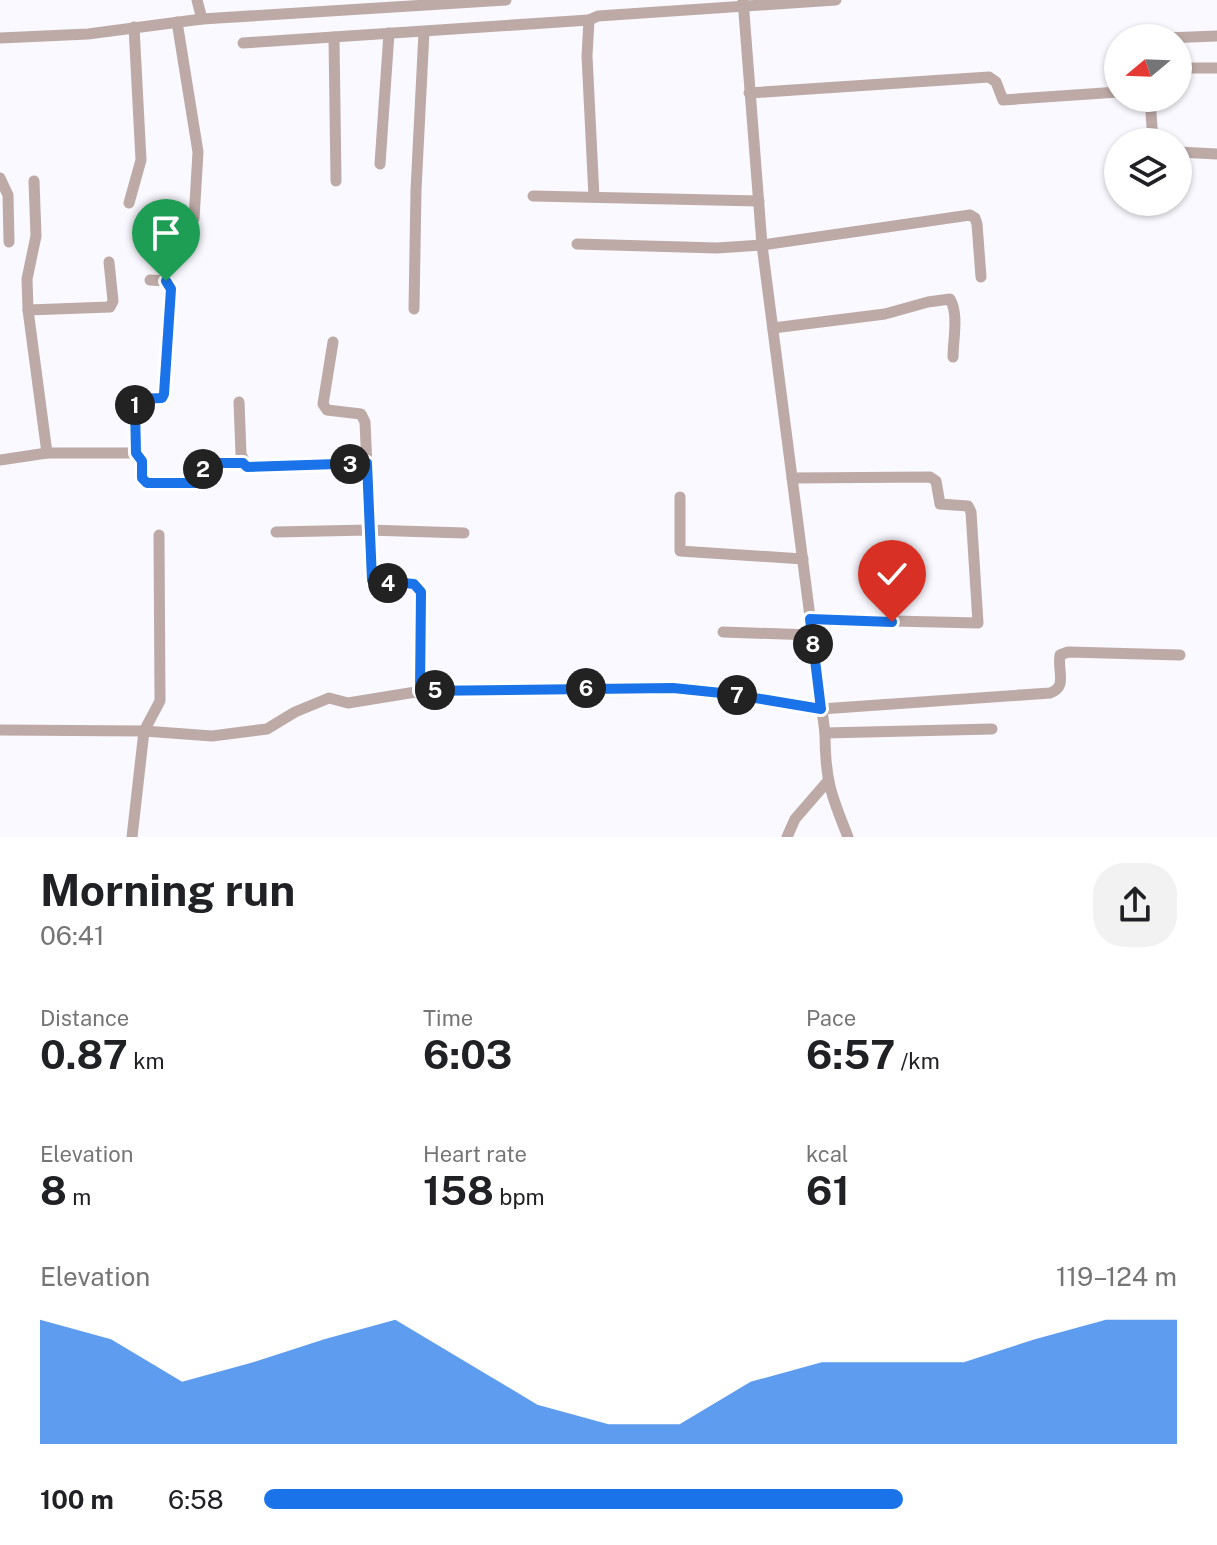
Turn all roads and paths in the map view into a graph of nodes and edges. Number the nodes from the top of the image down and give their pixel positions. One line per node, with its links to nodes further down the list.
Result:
1 (197, 0): 7 (street)
2 (506, 0): 4 (street)
3 (836, 0): 5 (street)
4 (404, 2): 6 (street)
5 (743, 3): 8 (street); 20 (street)
6 (364, 4): 7 (street)
7 (202, 19): 9 (street)
8 (589, 20): 11 (street); 29 (street)
9 (177, 22): 10 (street); 32 (street)
10 (134, 27): 16 (street); 31 (street)
11 (424, 32): 12 (street); 39 (street)
12 (389, 33): 14 (street); 24 (street)
13 (1217, 36): 15 (street)
14 (334, 37): 17 (street); 27 (street)
15 (1192, 37)
16 (0, 38)
17 (243, 43)
18 (1192, 68): 19 (street)
19 (1217, 68)
20 (749, 93): 21 (street); 30 (street)
21 (1104, 93)
22 (1192, 153): 23 (street)
23 (1217, 154)
24 (380, 164)
25 (0, 178): 33 (street)
26 (34, 181): 40 (street)
27 (336, 181)
28 (533, 196): 29 (street)
29 (594, 197): 30 (street)
30 (759, 201): 35 (street)
31 (129, 203)
32 (194, 219)
33 (9, 242)
34 (577, 244): 35 (street)
35 (762, 245): 37 (street); 41 (street)
36 (109, 262): 40 (street)
37 (981, 277)
38 (150, 280): 46 (street)
39 (414, 309)
40 (28, 310): 45 (street)
41 (773, 328): 43 (street); 50 (street)
42 (333, 342): 49 (street)
43 (953, 357)
44 (239, 402): 48 (street)
45 (47, 453): 46 (street); 47 (street)
46 (136, 453): 48 (street)
47 (0, 460)
48 (243, 463): 49 (street)
49 (367, 463): 52 (street)
50 (792, 478): 56 (street); 57 (street)
51 (680, 497): 56 (street)
52 (368, 530): 53 (street); 54 (street); 61 (street)
53 (276, 532)
54 (464, 533)
55 (159, 535): 65 (street)
56 (803, 559): 57 (street)
57 (810, 619): 59 (street)
58 (723, 632): 59 (street)
59 (812, 635): 62 (street)
60 (1180, 655): 62 (street)
61 (420, 691): 62 (street); 65 (street)
62 (821, 709): 66 (street)
63 (992, 729): 66 (street)
64 (0, 730): 65 (street)
65 (144, 731): 68 (street)
66 (825, 733): 67 (street)
67 (827, 782): 69 (street); 70 (street)
68 (132, 837)
69 (787, 837)
70 (848, 837)

